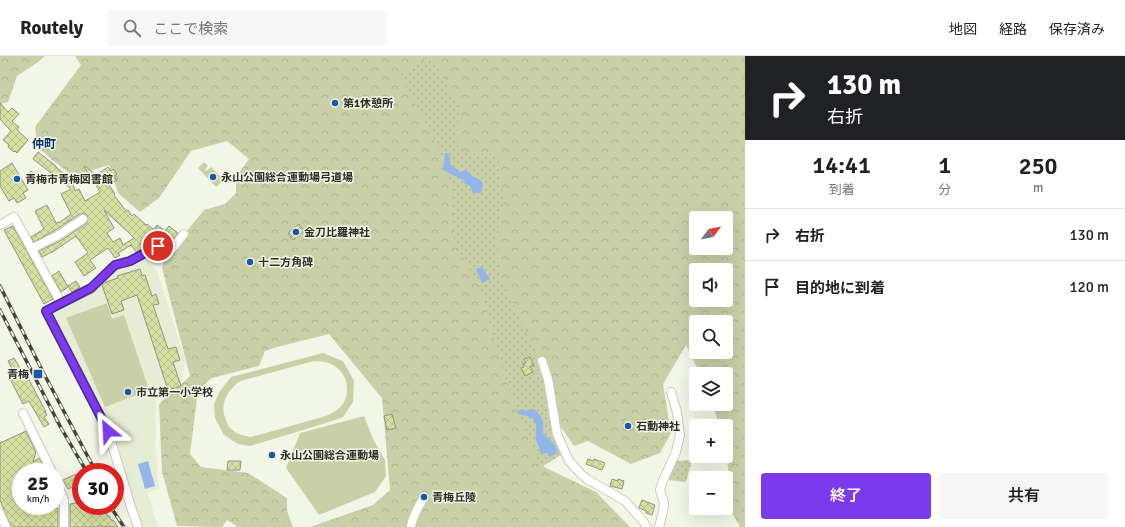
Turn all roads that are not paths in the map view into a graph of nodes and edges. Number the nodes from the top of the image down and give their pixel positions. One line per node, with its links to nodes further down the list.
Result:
1 (83, 219): 4 (street)
2 (0, 225): 4 (street)
3 (184, 234): 5 (street)
4 (31, 249): 5 (street)
5 (60, 303): 15 (street)
6 (542, 361): 17 (street)
7 (672, 392): 18 (street)
8 (23, 413): 9 (street)
9 (48, 463)
10 (423, 499): 16 (street)
11 (64, 500): 14 (street)
12 (0, 513): 13 (street)
13 (6, 527)
14 (64, 527)
15 (138, 527)
16 (411, 527)
17 (647, 527)
18 (659, 527)

